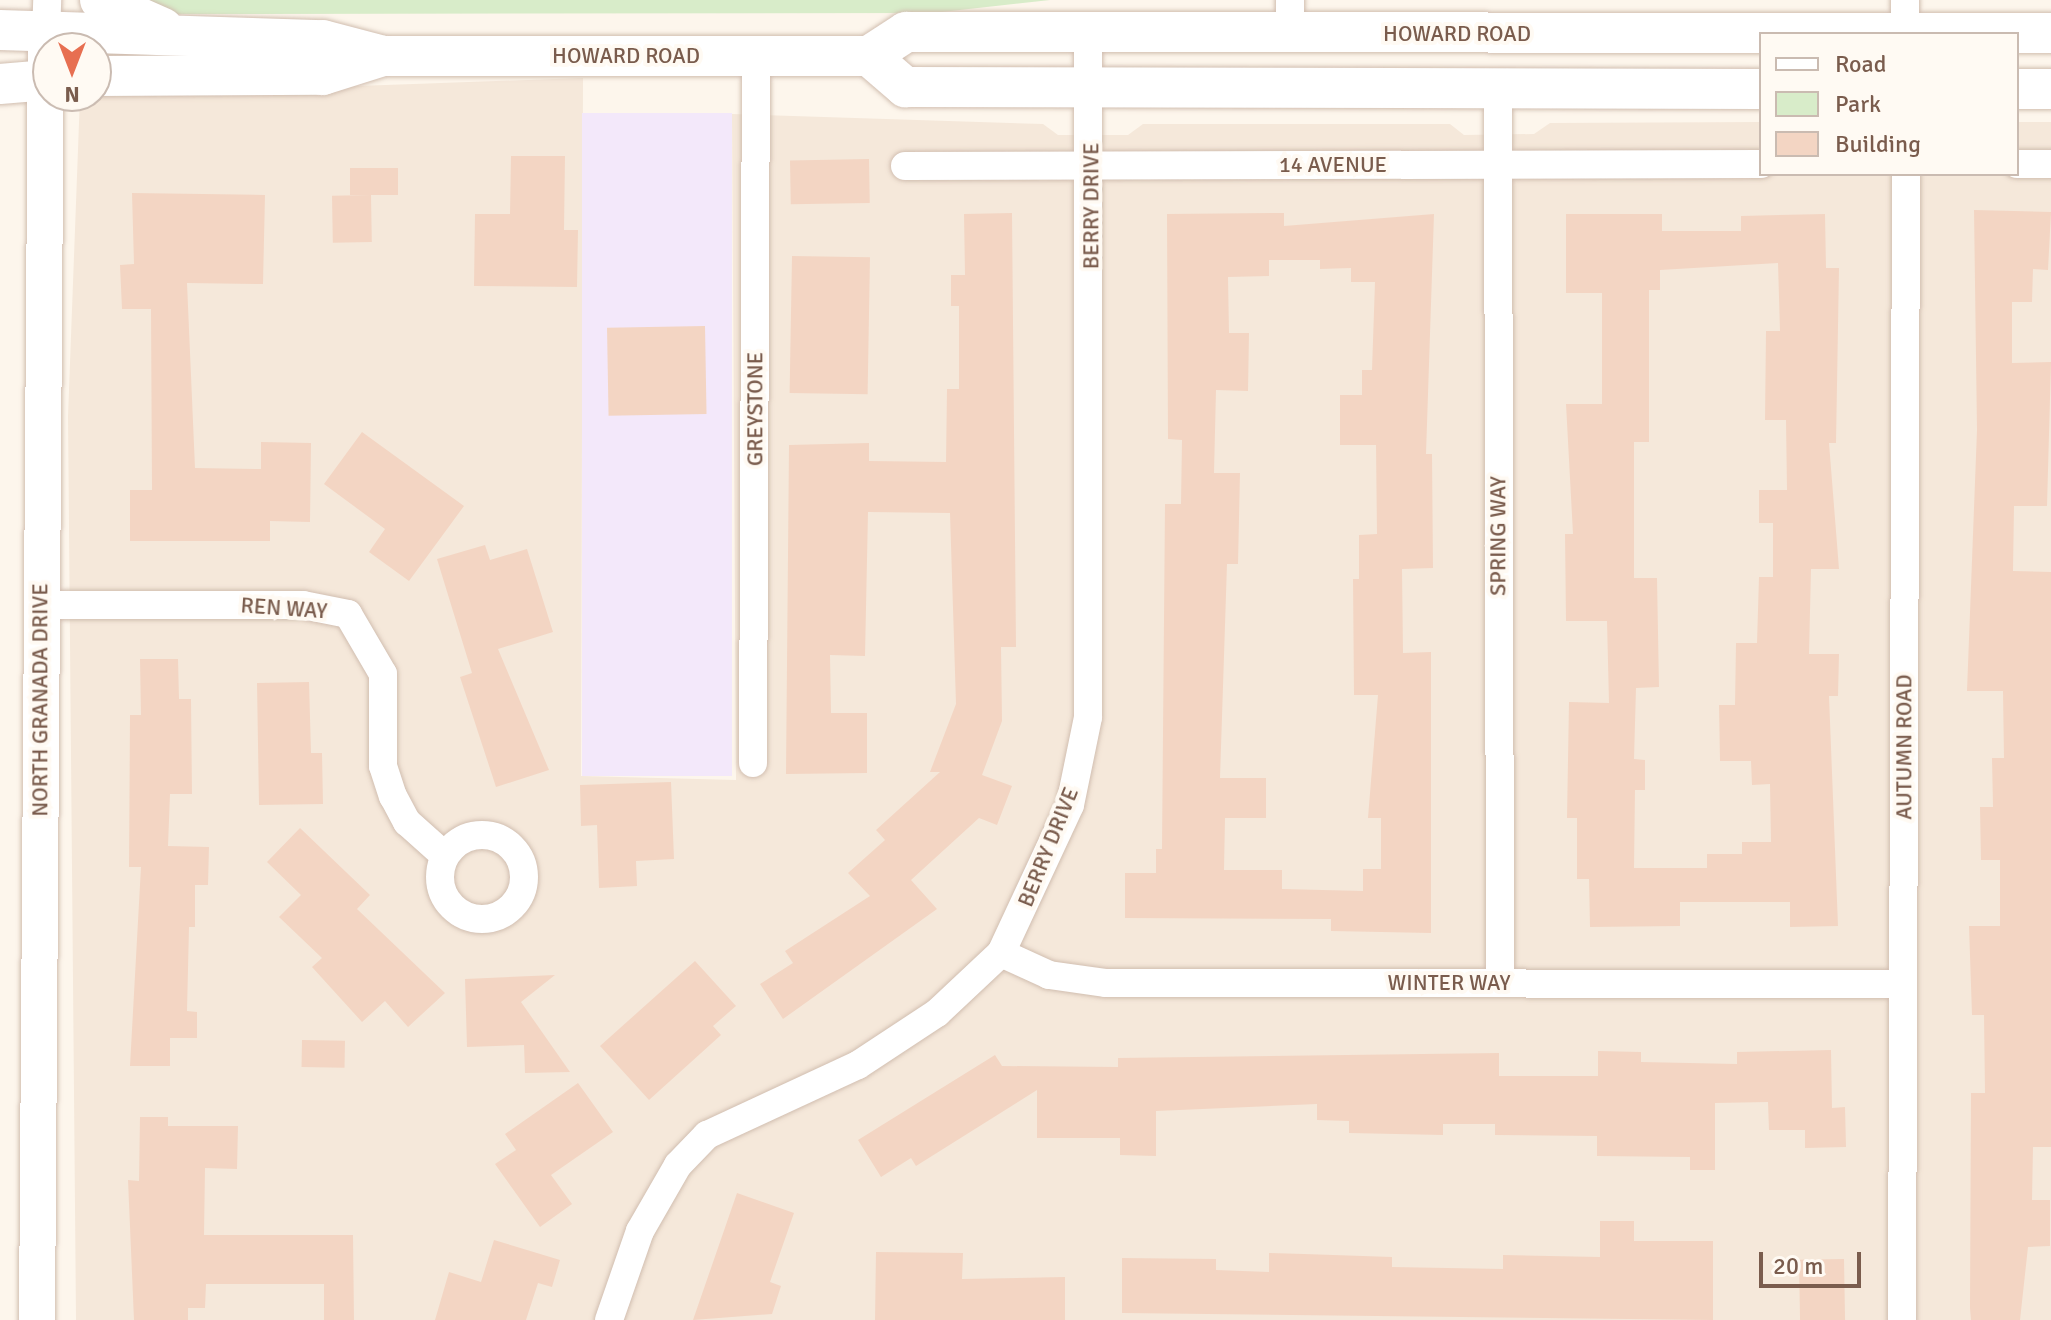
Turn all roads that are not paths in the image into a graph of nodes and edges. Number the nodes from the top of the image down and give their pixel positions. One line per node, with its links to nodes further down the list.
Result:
1 (100, 0): 8 (main road)
2 (1290, 17): 4 (main road, HOWARD ROAD); 6 (main road, HOWARD ROAD)
3 (47, 18): 5 (main road, HOWARD ROAD); 8 (main road, HOWARD ROAD)
4 (1905, 22): 7 (main road, HOWARD ROAD)
5 (0, 30)
6 (1088, 33): 11 (main road, HOWARD ROAD); 15 (street, BERRY DRIVE)
7 (2051, 33)
8 (222, 40): 9 (main road, HOWARD ROAD)
9 (383, 56): 10 (main road, HOWARD ROAD); 12 (main road, HOWARD ROAD)
10 (756, 56): 11 (main road, HOWARD ROAD); 29 (street, GREYSTONE)
11 (869, 56): 15 (main road)
12 (112, 76)
13 (32, 81): 14 (main road)
14 (0, 84)
15 (1089, 87): 16 (main road); 26 (street, BERRY DRIVE)
16 (1498, 89): 17 (main road); 24 (street, SPRING WAY)
17 (1759, 89)
18 (2019, 89): 19 (main road)
19 (2051, 89)
20 (47, 112): 28 (street, NORTH GRANADA DRIVE)
21 (1759, 164): 24 (street, 14 AVENUE)
22 (2019, 164): 23 (street)
23 (2051, 164)
24 (1497, 165): 26 (street, 14 AVENUE); 32 (street, SPRING WAY)
25 (905, 166): 26 (street, 14 AVENUE)
26 (1092, 166): 31 (street, BERRY DRIVE)
27 (1906, 176): 33 (street, AUTUMN ROAD)
28 (40, 605): 30 (street, REN WAY); 34 (street, NORTH GRANADA DRIVE)
29 (753, 763)
30 (445, 856)
31 (1001, 953): 32 (street, WINTER WAY); 35 (street, BERRY DRIVE)
32 (1500, 983): 33 (street, WINTER WAY)
33 (1903, 984): 36 (street, AUTUMN ROAD)
34 (37, 1320)
35 (609, 1320)
36 (1902, 1320)

